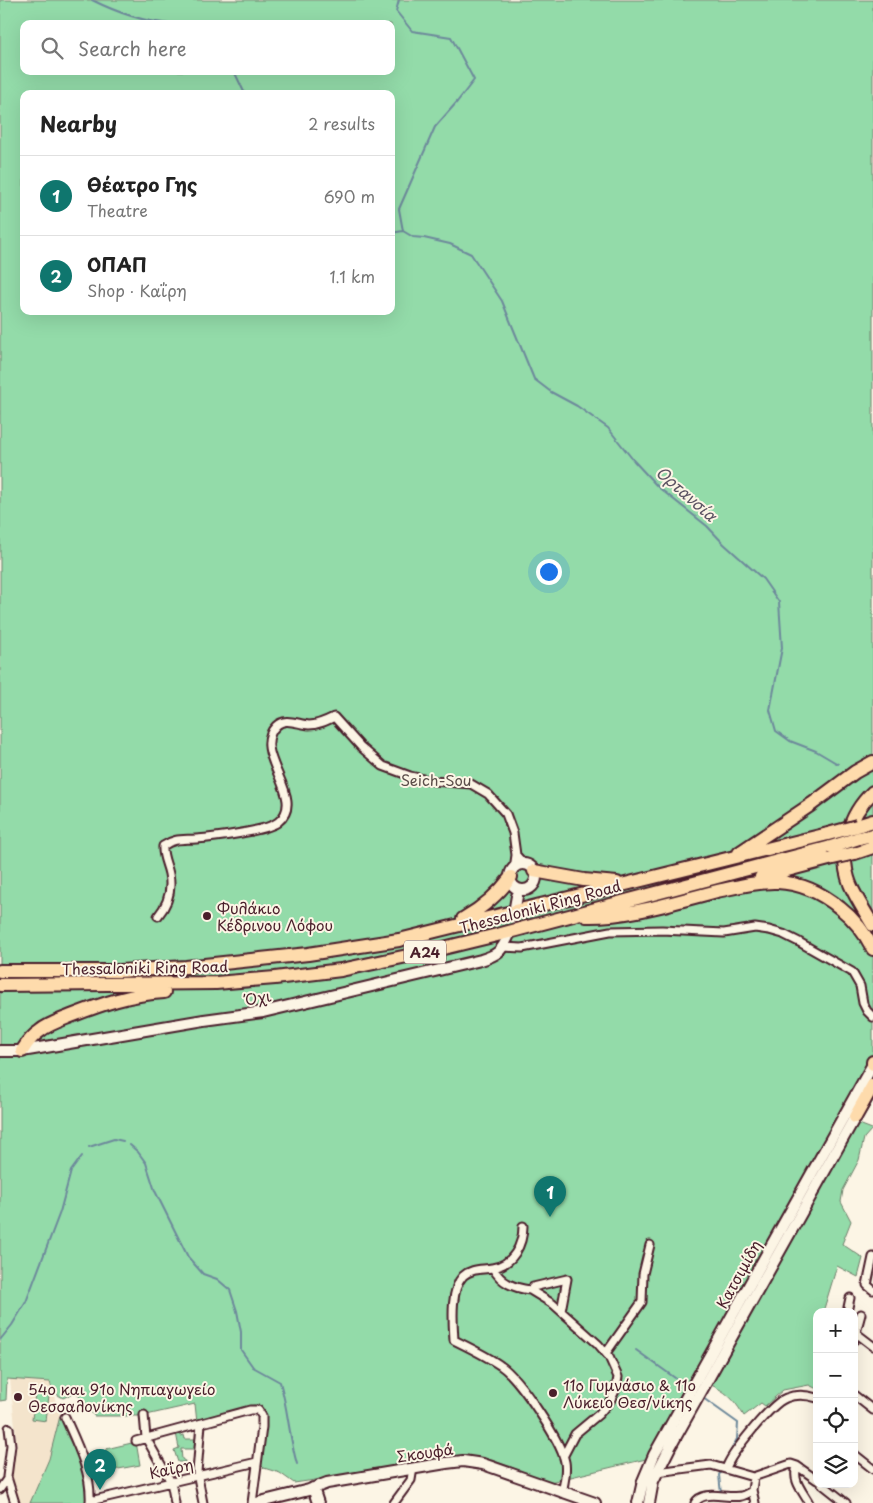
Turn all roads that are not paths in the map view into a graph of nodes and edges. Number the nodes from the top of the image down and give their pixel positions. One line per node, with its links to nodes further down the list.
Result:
1 (873, 762): 9 (highway)
2 (873, 792): 18 (highway)
3 (873, 821): 4 (highway, Thessaloniki Ring Road / Α24)
4 (858, 832): 5 (highway, Thessaloniki Ring Road / Α24); 7 (highway, Thessaloniki Ring Road / Α24, bridge); 9 (highway, Thessaloniki Ring Road / Α24, bridge)
5 (873, 834)
6 (873, 847): 7 (highway, bridge)
7 (830, 853): 13 (highway); 16 (highway, Thessaloniki Ring Road / Α24)
8 (516, 856): 10 (street); 11 (street); 15 (street)
9 (730, 859): 12 (highway, Thessaloniki Ring Road / Α24)
10 (530, 868): 11 (main road); 11 (main road); 12 (highway)
11 (514, 882): 14 (main road); 19 (highway)
12 (627, 884): 19 (highway, Thessaloniki Ring Road / Α24)
13 (732, 888): 17 (highway); 23 (highway)
14 (515, 907)
15 (158, 916)
16 (573, 916): 17 (highway); 25 (highway, Thessaloniki Ring Road / Α24)
17 (604, 916): 20 (street)
18 (873, 925)
19 (450, 926): 24 (highway, Thessaloniki Ring Road / Α24)
20 (610, 931): 22 (street); 27 (street)
21 (508, 937): 22 (main road)
22 (503, 947): 29 (main road, Όχι)
23 (873, 949)
24 (0, 971)
25 (274, 978): 26 (highway, Thessaloniki Ring Road / Α24); 29 (highway)
26 (0, 985)
27 (873, 1017)
28 (0, 1051): 29 (main road, Όχι)
29 (22, 1051)
30 (873, 1063): 47 (main road, Κατσιμίδη)
31 (873, 1085): 32 (highway)
32 (855, 1117): 47 (main road, Κατσιμίδη)
33 (523, 1226): 36 (street)
34 (650, 1245): 46 (street)
35 (873, 1256): 38 (street)
36 (493, 1268): 37 (street); 58 (street)
37 (530, 1290): 41 (street); 41 (street)
38 (873, 1290)
39 (850, 1298): 40 (street)
40 (848, 1308)
41 (561, 1311): 46 (street)
42 (861, 1314): 43 (street)
43 (858, 1326)
44 (858, 1338): 45 (street)
45 (873, 1346)
46 (606, 1353): 58 (street)
47 (699, 1384): 48 (main road, Κατσιμίδη)
48 (693, 1394): 65 (main road, Κατσιμίδη); 85 (main road, Κατσιμίδη)
49 (813, 1397): 63 (street)
50 (858, 1398): 51 (street)
51 (873, 1410)
52 (144, 1415): 56 (street)
53 (65, 1417): 76 (street)
54 (201, 1424): 56 (street); 60 (street); 66 (street)
55 (9, 1428): 69 (street)
56 (146, 1438): 57 (street); 70 (street)
57 (136, 1441)
58 (564, 1455): 75 (street)
59 (858, 1457): 64 (street)
60 (257, 1462): 66 (street, Καΐρη); 80 (street)
61 (795, 1465): 67 (street); 68 (street); 89 (street)
62 (413, 1468): 72 (main road, Σκουφά); 75 (main road, Σκουφά); 83 (street)
63 (723, 1468): 65 (street); 67 (street)
64 (873, 1469)
65 (657, 1472): 86 (main road, Κατσιμίδη)
66 (197, 1476): 70 (street, Καΐρη); 79 (street)
67 (754, 1477): 74 (street)
68 (813, 1477)
69 (7, 1479): 71 (street); 77 (street)
70 (171, 1482): 76 (street, Καΐρη); 78 (street)
71 (0, 1488)
72 (313, 1488): 81 (main road, Σκουφά); 82 (main road)
73 (827, 1488): 90 (street)
74 (752, 1491): 87 (street); 88 (street)
75 (562, 1492): 84 (main road, Σκουφά)
76 (90, 1502)
77 (15, 1503)
78 (176, 1503)
79 (203, 1503)
80 (252, 1503)
81 (256, 1503)
82 (318, 1503)
83 (394, 1503)
84 (595, 1503)
85 (638, 1503)
86 (649, 1503)
87 (695, 1503)
88 (755, 1503)
89 (809, 1503)
90 (846, 1503)

